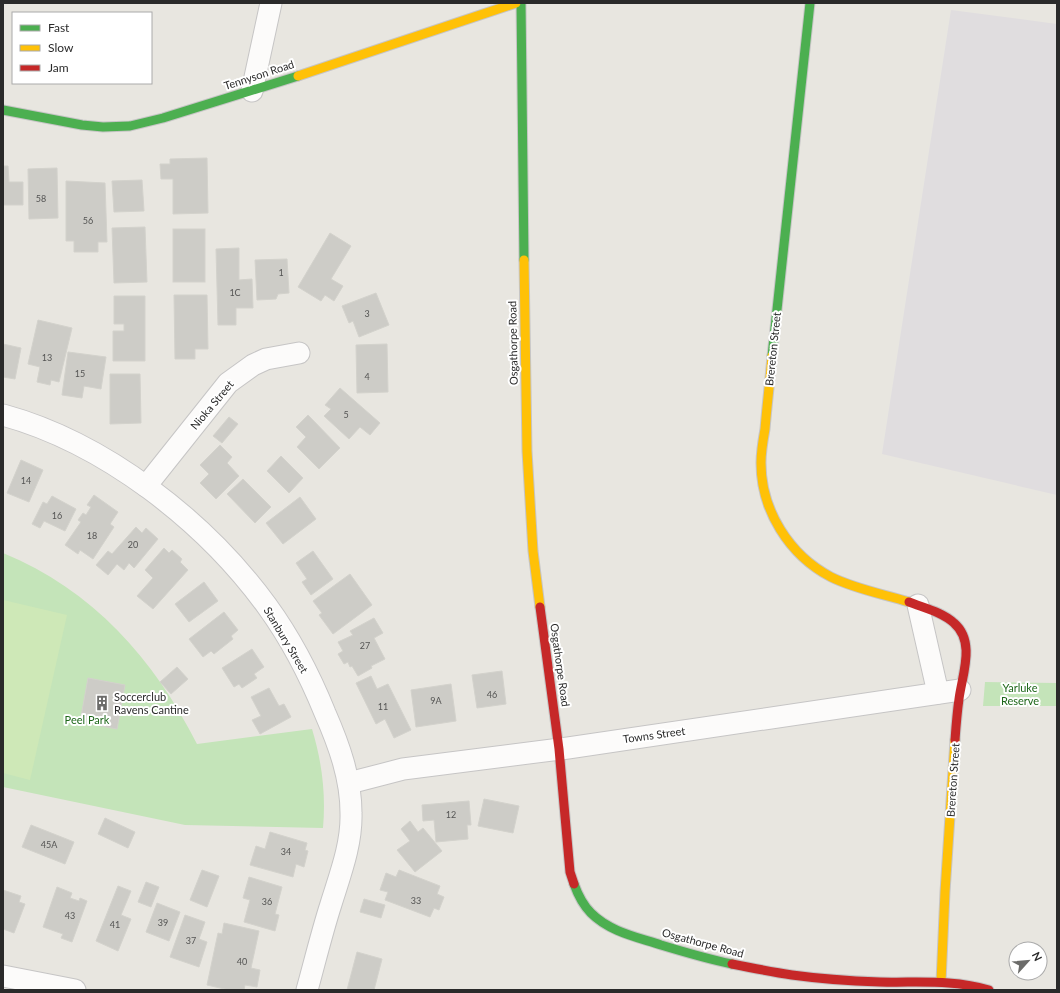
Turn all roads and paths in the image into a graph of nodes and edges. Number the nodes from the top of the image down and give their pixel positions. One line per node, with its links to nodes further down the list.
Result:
1 (271, 3): 5 (street)
2 (516, 3): 5 (street, Tennyson Road)
3 (521, 3): 13 (street, Osgathorpe Road)
4 (810, 3): 10 (street, Brereton Street)
5 (252, 91): 6 (street, Tennyson Road)
6 (3, 110)
7 (299, 353): 9 (street, Nioka Street)
8 (3, 415): 9 (street, Stanbury Street)
9 (146, 486): 14 (street, Stanbury Street)
10 (918, 605): 11 (street, Brereton Street); 12 (street)
11 (960, 690): 12 (street, Towns Street); 16 (street, Brereton Street)
12 (938, 693): 13 (street, Towns Street)
13 (559, 749): 14 (street, Towns Street); 16 (street, Osgathorpe Road)
14 (349, 783): 19 (street, Stanbury Street)
15 (3, 976): 17 (street)
16 (941, 982): 20 (street, Osgathorpe Road)
17 (46, 987): 18 (street)
18 (75, 990)
19 (307, 990)
20 (989, 990)

